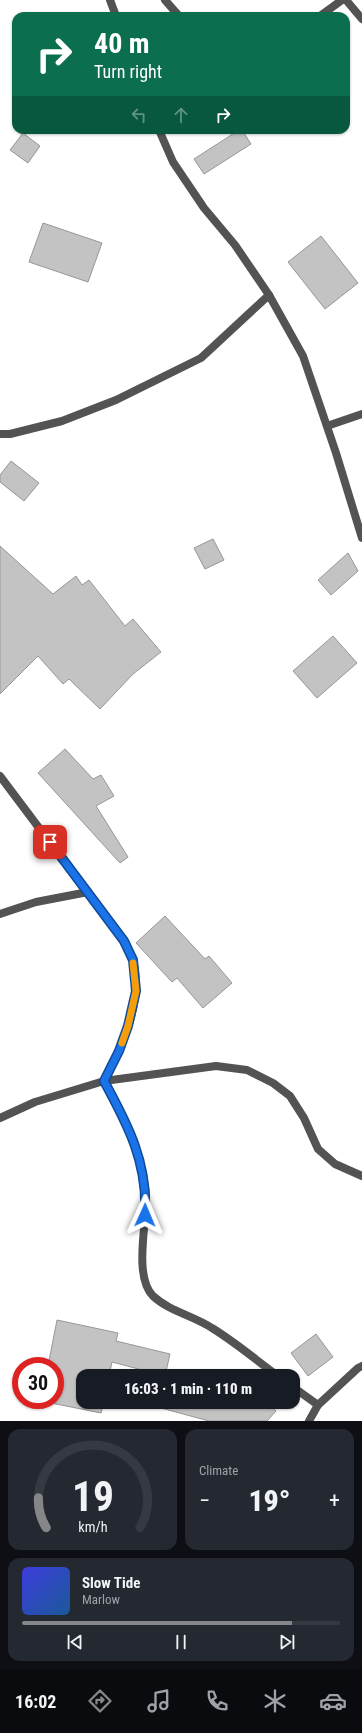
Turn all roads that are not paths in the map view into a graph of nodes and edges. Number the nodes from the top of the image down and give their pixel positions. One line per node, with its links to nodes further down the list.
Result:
1 (110, 0): 5 (street)
2 (165, 0): 6 (street)
3 (342, 0): 7 (street)
4 (346, 0): 8 (street)
5 (114, 12)
6 (176, 12)
7 (326, 12)
8 (362, 19)
9 (161, 134): 10 (street)
10 (269, 295): 12 (street); 13 (street)
11 (362, 414): 12 (street)
12 (327, 426): 14 (street)
13 (0, 434)
14 (362, 538)
15 (0, 776): 16 (street)
16 (88, 892): 17 (street); 18 (street)
17 (0, 914)
18 (104, 1081): 19 (street); 20 (street); 22 (street)
19 (0, 1118)
20 (362, 1176)
21 (362, 1366): 24 (street)
22 (269, 1369)
23 (300, 1392): 24 (street)
24 (318, 1405): 25 (street)
25 (309, 1421)

